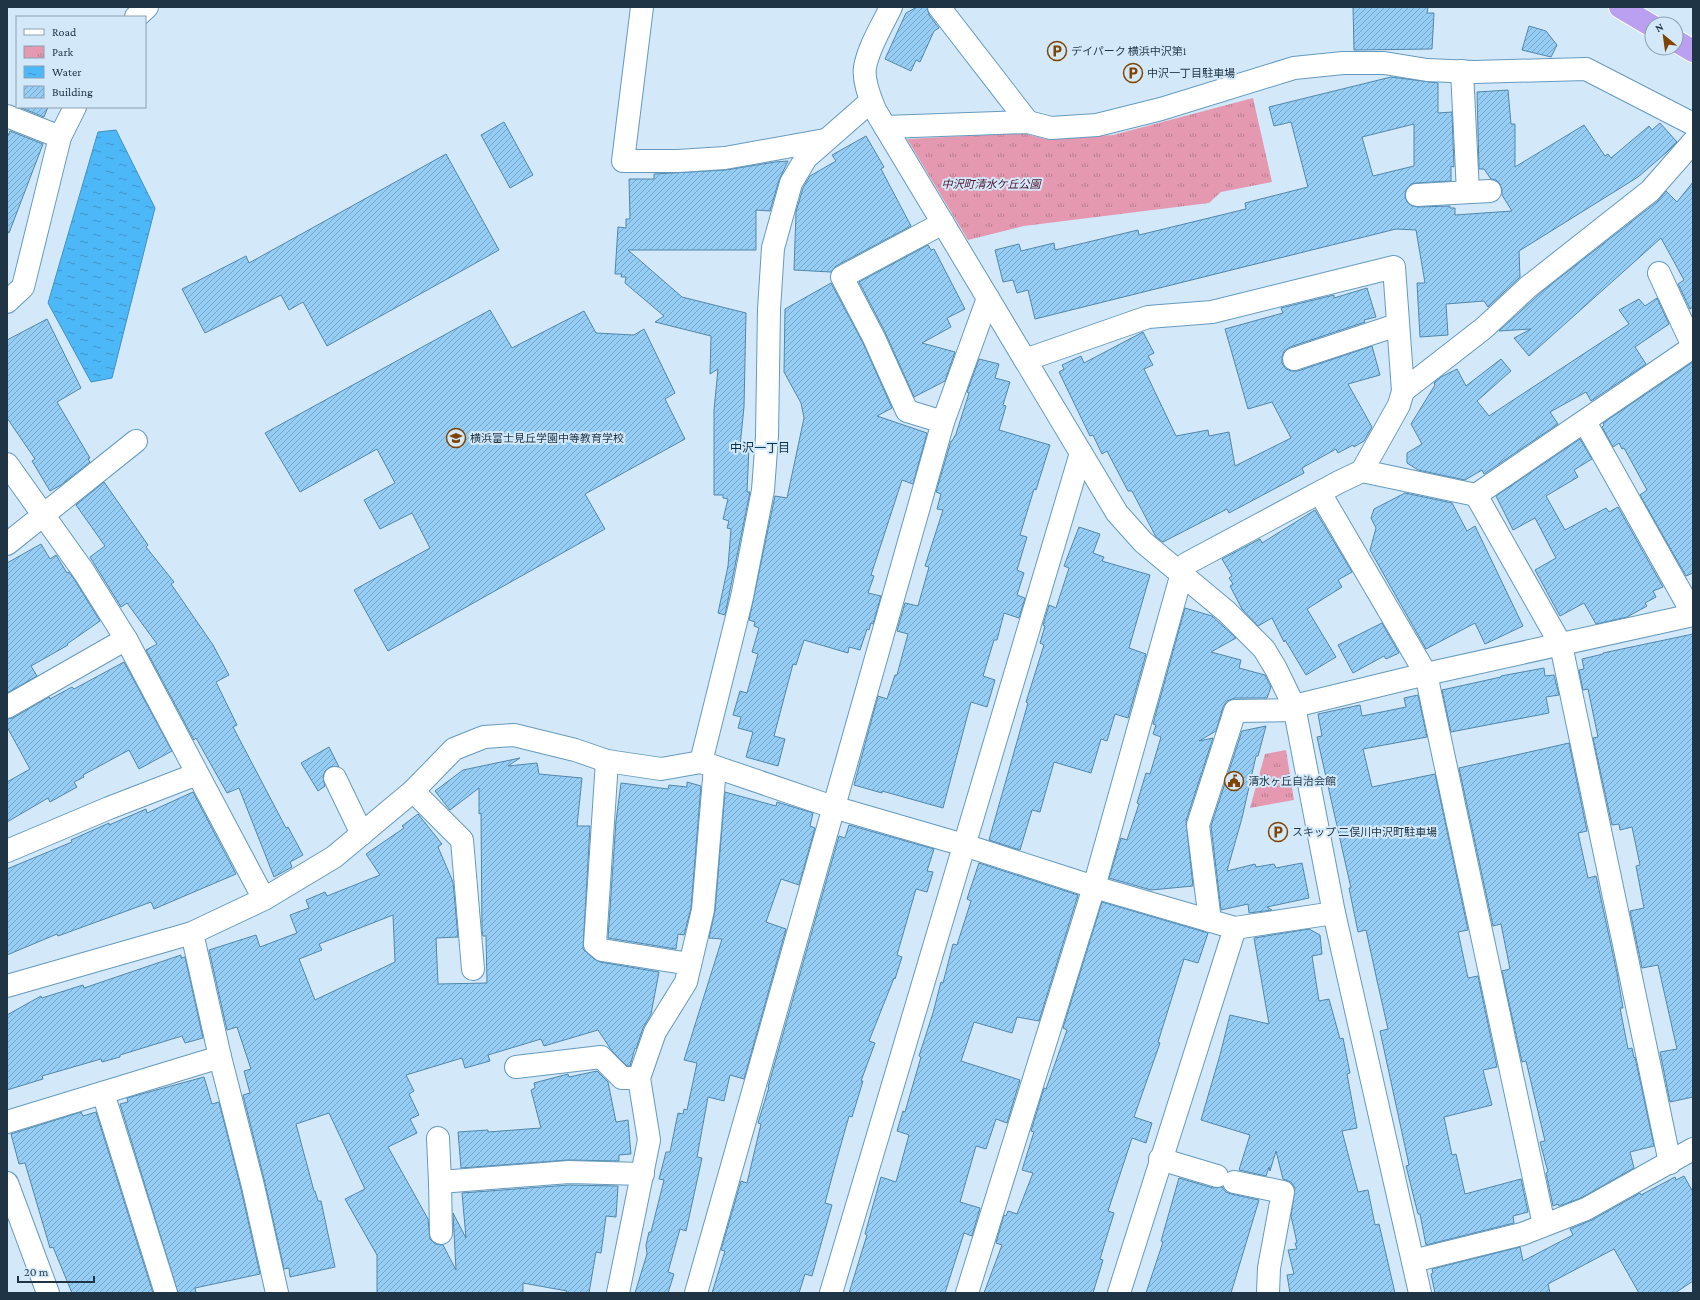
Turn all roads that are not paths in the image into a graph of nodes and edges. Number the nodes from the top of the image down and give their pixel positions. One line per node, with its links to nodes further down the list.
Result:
1 (147, 7): 6 (street)
2 (642, 7): 18 (street)
3 (891, 7): 11 (street)
4 (939, 7): 14 (street)
5 (1620, 7): 7 (highway)
6 (137, 16)
7 (1644, 21)
8 (1684, 46): 9 (highway)
9 (1693, 52)
10 (1462, 71): 14 (street); 15 (street); 21 (street)
11 (871, 101): 16 (street); 18 (street)
12 (74, 108): 17 (street)
13 (7, 116): 17 (street)
14 (1028, 122): 16 (street)
15 (1693, 124)
16 (885, 127): 23 (street)
17 (60, 137): 26 (street)
18 (825, 140): 50 (street)
19 (1693, 142): 31 (street)
20 (1490, 191): 21 (street)
21 (1468, 192): 22 (street)
22 (1417, 195)
23 (943, 223): 25 (street); 32 (street)
24 (1659, 273): 28 (street)
25 (988, 298): 30 (street); 32 (street)
26 (7, 302)
27 (1397, 325): 29 (street); 30 (street); 31 (street)
28 (1693, 346): 33 (street)
29 (1294, 359)
30 (1025, 360): 35 (street)
31 (1403, 391): 37 (street)
32 (943, 422): 54 (street)
33 (1584, 422): 39 (street); 43 (street)
34 (136, 441): 40 (street)
35 (1080, 453): 42 (street); 56 (street)
36 (7, 464): 40 (street)
37 (1362, 471): 38 (street); 39 (street)
38 (1320, 493): 42 (street); 46 (street)
39 (1476, 495): 45 (street)
40 (44, 514): 41 (street); 44 (street)
41 (7, 544)
42 (1182, 573): 48 (street); 58 (street)
43 (1693, 615): 45 (street)
44 (126, 639): 47 (street); 51 (street)
45 (1561, 645): 46 (street); 75 (street)
46 (1426, 674): 48 (street); 79 (street)
47 (7, 707)
48 (1295, 708): 60 (street); 61 (street)
49 (607, 761): 50 (street); 53 (street); 64 (street)
50 (708, 764): 54 (street); 64 (street)
51 (197, 774): 57 (street); 59 (street)
52 (335, 778): 55 (street)
53 (413, 791): 55 (street); 65 (street)
54 (833, 807): 56 (street); 86 (street)
55 (362, 834): 59 (street)
56 (964, 845): 58 (street); 87 (street)
57 (7, 851)
58 (1094, 887): 61 (street); 88 (street)
59 (264, 899): 63 (street)
60 (1334, 913): 62 (street); 81 (street)
61 (1210, 920): 62 (street)
62 (1235, 928): 74 (street)
63 (192, 933): 66 (street); 67 (street)
64 (690, 964): 69 (street)
65 (473, 969)
66 (7, 986)
67 (220, 1057): 70 (street); 84 (street)
68 (516, 1067): 69 (street)
69 (638, 1078): 76 (street)
70 (103, 1093): 71 (street); 83 (street)
71 (7, 1122)
72 (438, 1138): 77 (street)
73 (1693, 1150): 75 (street)
74 (1160, 1159): 89 (street); 90 (street)
75 (1670, 1163): 79 (street)
76 (643, 1174): 77 (street); 85 (street)
77 (440, 1182): 80 (street)
78 (7, 1183): 82 (street)
79 (1544, 1225): 81 (street)
80 (441, 1233)
81 (1413, 1261): 91 (street)
82 (48, 1293)
83 (166, 1293)
84 (277, 1293)
85 (618, 1293)
86 (696, 1293)
87 (831, 1293)
88 (967, 1293)
89 (1119, 1293)
90 (1268, 1293)
91 (1420, 1293)

